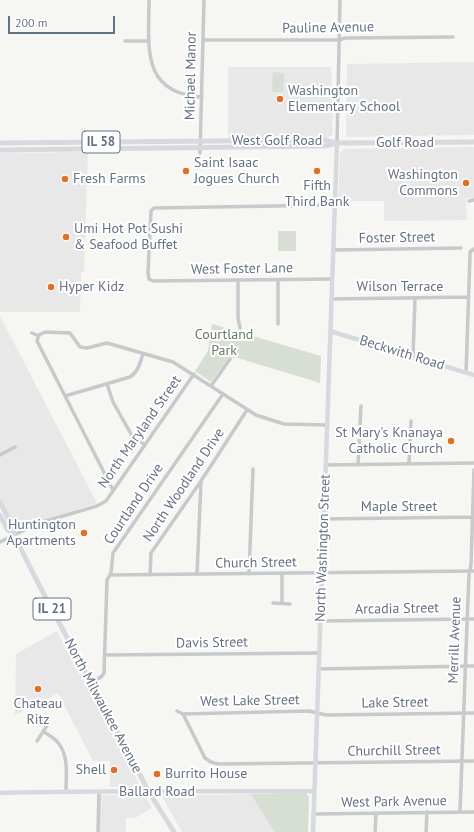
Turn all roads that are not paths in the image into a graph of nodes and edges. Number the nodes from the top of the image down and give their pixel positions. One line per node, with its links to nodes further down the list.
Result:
1 (150, 0): 8 (street)
2 (204, 0): 5 (street, Michael Manor)
3 (340, 0): 6 (street)
4 (453, 37): 6 (street, Pauline Avenue)
5 (203, 40): 6 (street, Pauline Avenue); 9 (street, Michael Manor)
6 (339, 40): 13 (street)
7 (125, 41): 8 (street)
8 (149, 41): 9 (street)
9 (202, 97): 10 (street, Michael Manor)
10 (201, 141): 12 (main road, West Golf Road / IL 58); 13 (main road, West Golf Road / IL 58); 15 (street, Michael Manor)
11 (474, 142): 13 (main road, Golf Road / IL 58)
12 (0, 143)
13 (337, 143): 15 (main road, West Golf Road / IL 58); 18 (street, North Washington Street)
14 (0, 150): 15 (main road, West Golf Road / IL 58)
15 (200, 150)
16 (469, 200): 17 (street)
17 (474, 200)
18 (334, 205): 21 (street, North Washington Street); 23 (street, West Foster Lane)
19 (461, 248): 21 (street, Foster Street)
20 (473, 249): 25 (street)
21 (333, 250): 22 (street, North Washington Street)
22 (332, 279): 24 (street, West Foster Lane); 26 (street, North Washington Street)
23 (238, 280): 24 (street, West Foster Lane); 29 (street)
24 (278, 280): 28 (street)
25 (468, 297): 27 (street, Wilson Terrace); 36 (street)
26 (331, 298): 27 (street, Wilson Terrace); 30 (street, North Washington Street)
27 (415, 298): 34 (street)
28 (278, 324)
29 (240, 328)
30 (330, 331): 34 (street, Beckwith Road); 46 (street, North Washington Street)
31 (32, 333): 32 (street)
32 (39, 336): 33 (street); 42 (street)
33 (143, 354): 37 (street); 39 (street)
34 (413, 356): 36 (street, Beckwith Road)
35 (230, 359): 40 (street)
36 (466, 373): 38 (street, Beckwith Road)
37 (194, 374): 40 (street); 47 (street, North Maryland Street)
38 (474, 375)
39 (107, 384): 42 (street); 47 (street)
40 (211, 386): 41 (street)
41 (223, 394): 44 (street); 69 (street, Courtland Drive)
42 (65, 396): 57 (street)
43 (361, 406): 53 (street)
44 (247, 410): 46 (street); 56 (street, North Woodland Drive)
45 (410, 421): 51 (street)
46 (327, 425): 52 (street, North Washington Street)
47 (144, 444): 57 (street, North Maryland Street)
48 (15, 447): 49 (street)
49 (0, 455)
50 (474, 463): 51 (street)
51 (409, 464): 53 (street)
52 (325, 465): 53 (street); 61 (street, North Washington Street)
53 (358, 465)
54 (253, 469): 68 (street)
55 (474, 470): 60 (street, Merrill Avenue)
56 (201, 481): 67 (street); 70 (street, North Woodland Drive)
57 (113, 490): 62 (street, North Maryland Street)
58 (0, 502): 62 (main road, North Milwaukee Avenue / IL 21)
59 (0, 515): 62 (main road, North Milwaukee Avenue / IL 21)
60 (473, 517): 61 (street, Maple Street); 64 (street, Merrill Avenue)
61 (324, 519): 66 (street, North Washington Street)
62 (14, 535): 63 (street, North Maryland Street); 82 (main road, North Milwaukee Avenue / IL 21)
63 (0, 542)
64 (472, 571): 66 (street, Church Street); 74 (street, Merrill Avenue)
65 (282, 573): 66 (street, Church Street); 68 (street, Church Street); 72 (street)
66 (322, 573): 76 (street, North Washington Street)
67 (197, 574): 68 (street, Church Street); 70 (street, Church Street)
68 (249, 574)
69 (110, 575): 70 (street, Church Street); 78 (street, Courtland Drive)
70 (150, 575)
71 (273, 603): 72 (street)
72 (282, 604): 73 (street)
73 (290, 604)
74 (467, 619): 75 (street, Arcadia Street); 76 (street, Arcadia Street); 79 (street, Merrill Avenue)
75 (474, 619)
76 (320, 621): 77 (street, North Washington Street)
77 (319, 653): 78 (street, Davis Street); 81 (street, North Washington Street)
78 (105, 655): 82 (street, Courtland Drive)
79 (465, 666): 80 (street); 81 (street); 87 (street, Merrill Avenue)
80 (474, 666)
81 (318, 669): 84 (street, North Washington Street)
82 (92, 683): 97 (main road, North Milwaukee Avenue / IL 21)
83 (177, 711): 86 (street)
84 (317, 713): 86 (street, West Lake Street); 87 (street, Lake Street); 93 (street, North Washington Street)
85 (474, 713): 87 (street, Lake Street)
86 (183, 714): 93 (street, Churchill Street)
87 (464, 714): 91 (street, Merrill Avenue)
88 (48, 724): 89 (street)
89 (44, 732): 90 (street); 94 (street)
90 (37, 741)
91 (462, 761): 92 (street, Churchill Street); 93 (street, Churchill Street); 100 (street, Merrill Avenue)
92 (474, 761)
93 (315, 763): 95 (street, North Washington Street)
94 (66, 791): 96 (street, Ballard Road); 98 (street, Ballard Road)
95 (314, 791): 97 (street, Ballard Road); 103 (street, North Washington Street)
96 (99, 792): 97 (street, Ballard Road); 104 (street)
97 (150, 792): 105 (main road, North Milwaukee Avenue / IL 21)
98 (0, 793)
99 (427, 812): 100 (street, West Park Avenue); 102 (street, West Park Avenue); 108 (street)
100 (460, 812): 101 (street, West Park Avenue)
101 (474, 812)
102 (376, 813): 103 (street, West Park Avenue); 107 (street)
103 (313, 814): 106 (street, North Washington Street)
104 (98, 832)
105 (174, 832)
106 (313, 832)
107 (376, 832)
108 (426, 832)

